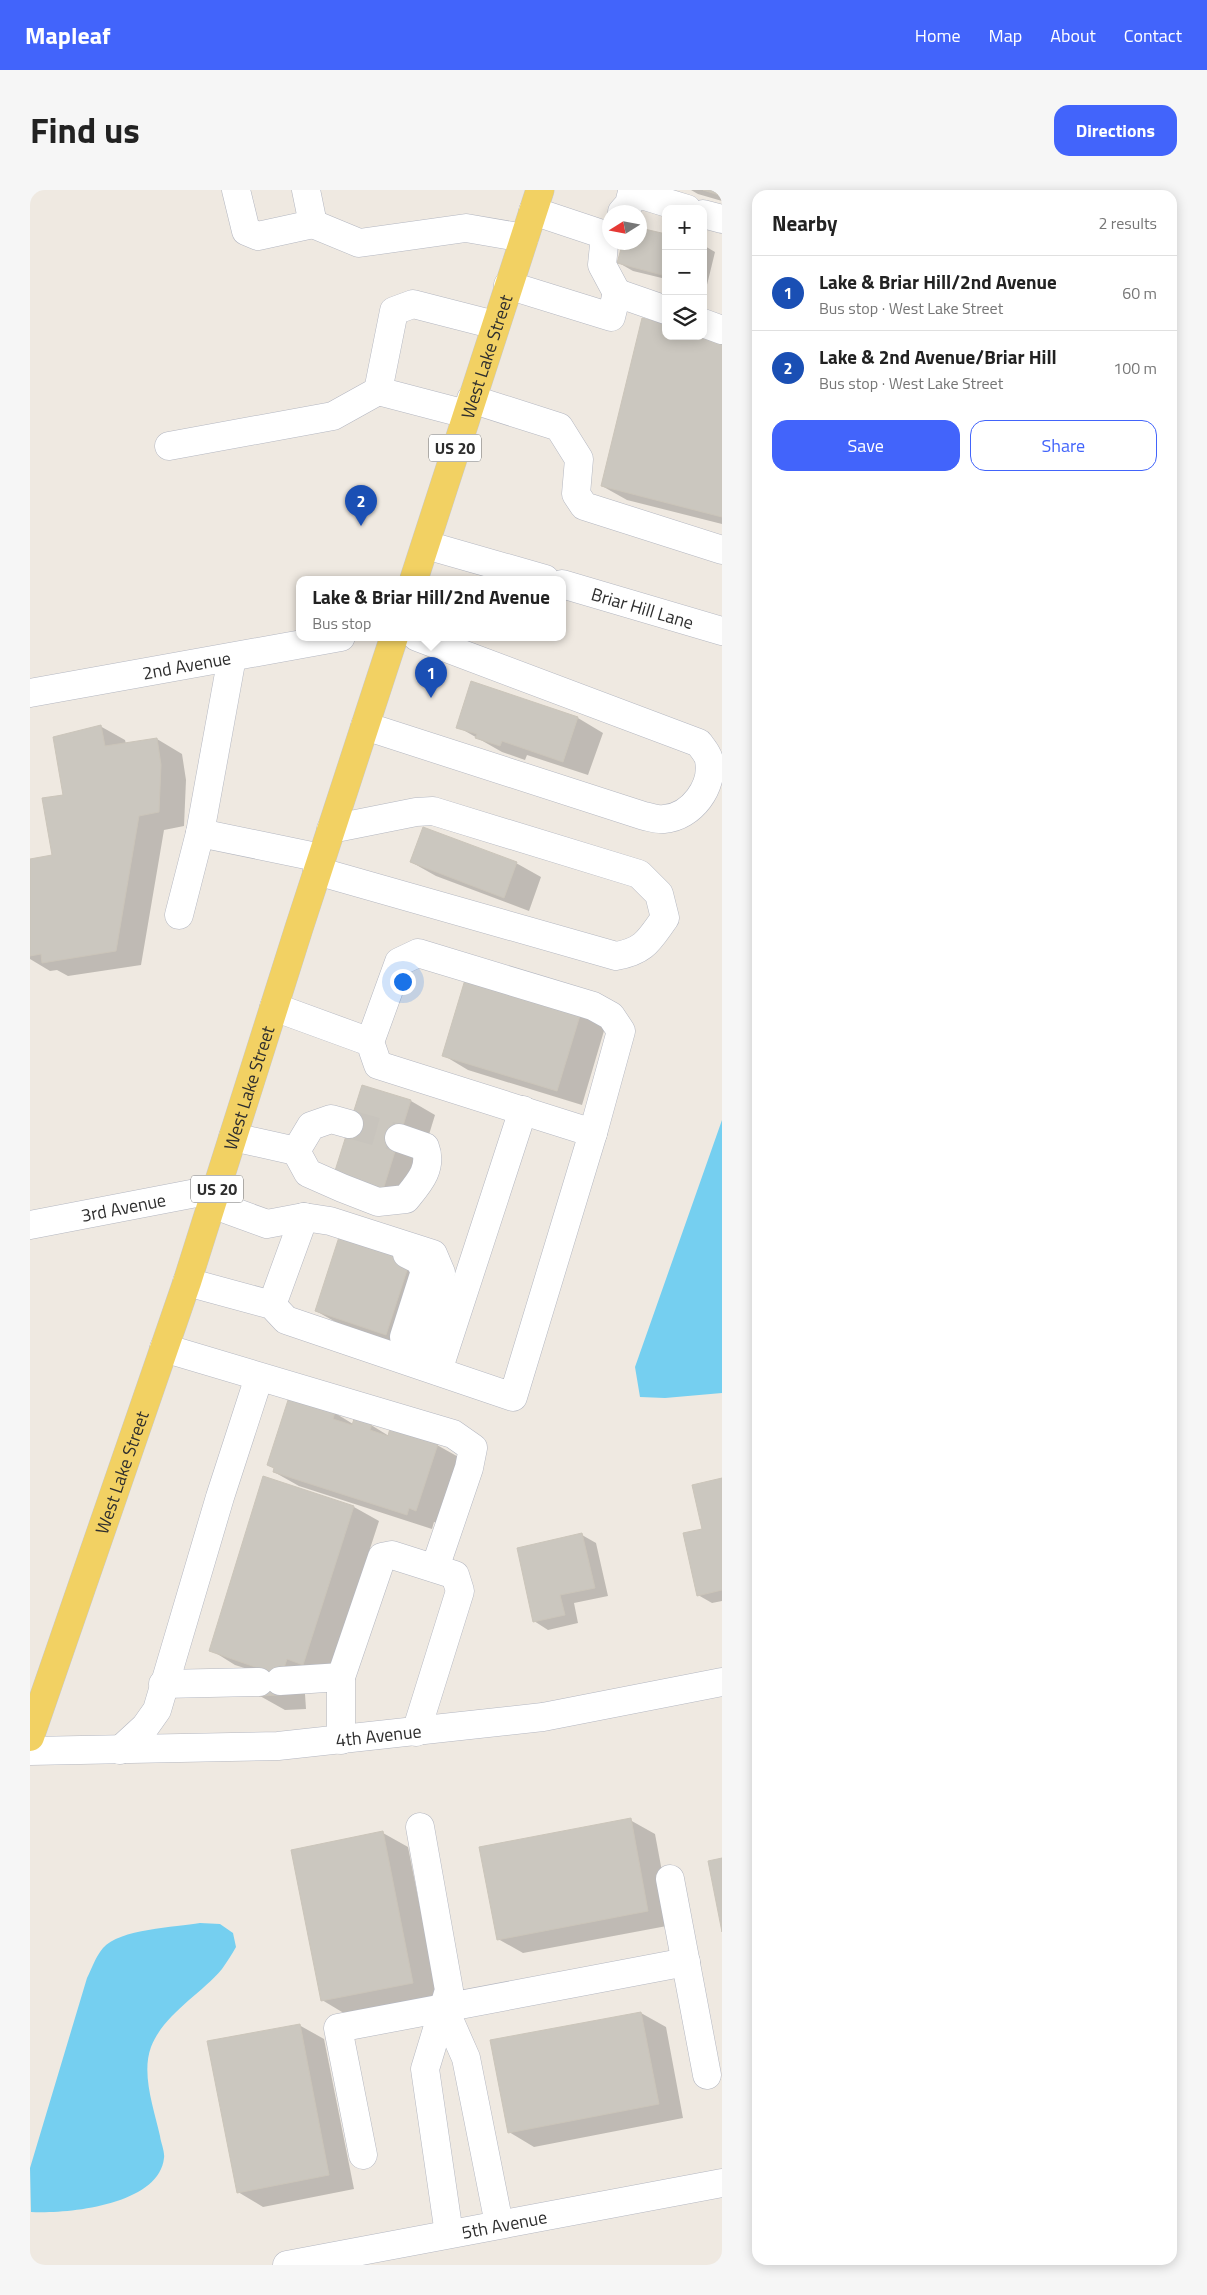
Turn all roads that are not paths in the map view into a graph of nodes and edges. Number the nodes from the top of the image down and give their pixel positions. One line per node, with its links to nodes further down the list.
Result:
1 (236, 190): 8 (street)
2 (306, 190): 8 (street)
3 (629, 198): 5 (street)
4 (536, 200): 9 (street); 10 (main road, West Lake Street / US 20)
5 (666, 205)
6 (707, 215): 7 (street)
7 (722, 219)
8 (313, 224): 10 (street)
9 (602, 231)
10 (524, 238): 12 (main road, West Lake Street / US 20)
11 (604, 250): 13 (street)
12 (508, 286): 13 (street); 16 (main road, West Lake Street / US 20)
13 (618, 293): 14 (street)
14 (662, 309)
15 (707, 324): 17 (street)
16 (495, 325): 18 (street); 19 (main road, West Lake Street / US 20)
17 (722, 330)
18 (378, 391): 19 (street); 20 (street)
19 (468, 406): 21 (main road, West Lake Street / US 20); 22 (street)
20 (169, 446)
21 (426, 545): 23 (main road, West Lake Street / US 20); 24 (street)
22 (722, 550)
23 (415, 576)
24 (534, 576)
25 (566, 585): 26 (street, Briar Hill Lane)
26 (722, 631)
27 (319, 641): 30 (street, 2nd Avenue)
28 (393, 641): 32 (main road, West Lake Street / US 20)
29 (428, 641): 32 (street)
30 (232, 656): 31 (street, 2nd Avenue); 34 (street)
31 (30, 693)
32 (365, 726): 33 (main road, West Lake Street / US 20)
33 (331, 829): 35 (main road, West Lake Street / US 20); 35 (street)
34 (200, 833): 35 (street); 36 (street)
35 (319, 865): 37 (main road, West Lake Street / US 20)
36 (179, 915)
37 (274, 1007): 38 (street); 42 (main road, West Lake Street / US 20)
38 (370, 1042): 39 (street); 41 (street)
39 (523, 1110): 41 (street); 51 (street)
40 (349, 1124): 44 (street)
41 (593, 1132): 51 (street)
42 (233, 1137): 44 (street); 45 (main road, West Lake Street / US 20)
43 (399, 1138): 44 (street)
44 (296, 1151)
45 (215, 1197): 46 (street); 47 (street, 3rd Avenue); 48 (main road, West Lake Street / US 20)
46 (304, 1217): 49 (street); 51 (street)
47 (30, 1225)
48 (187, 1282): 49 (street); 50 (main road, West Lake Street / US 20)
49 (272, 1305): 51 (street)
50 (164, 1348): 52 (street); 58 (main road, West Lake Street / US 20)
51 (416, 1363)
52 (259, 1377): 53 (street); 56 (street)
53 (435, 1568): 54 (street); 57 (street)
54 (341, 1677): 56 (street); 59 (street)
55 (722, 1682): 57 (street, 4th Avenue)
56 (164, 1684): 60 (street)
57 (416, 1732): 59 (street, 4th Avenue)
58 (30, 1737)
59 (341, 1740): 60 (street, 4th Avenue)
60 (120, 1750): 61 (street, 4th Avenue)
61 (30, 1751)
62 (420, 1827): 65 (street)
63 (670, 1879): 64 (street)
64 (686, 1962): 65 (street); 66 (street)
65 (444, 2008): 67 (street); 69 (street); 70 (street)
66 (707, 2075)
67 (363, 2155)
68 (722, 2183): 69 (street, 5th Avenue)
69 (499, 2224): 70 (street, 5th Avenue)
70 (449, 2234): 71 (street, 5th Avenue)
71 (287, 2265)

